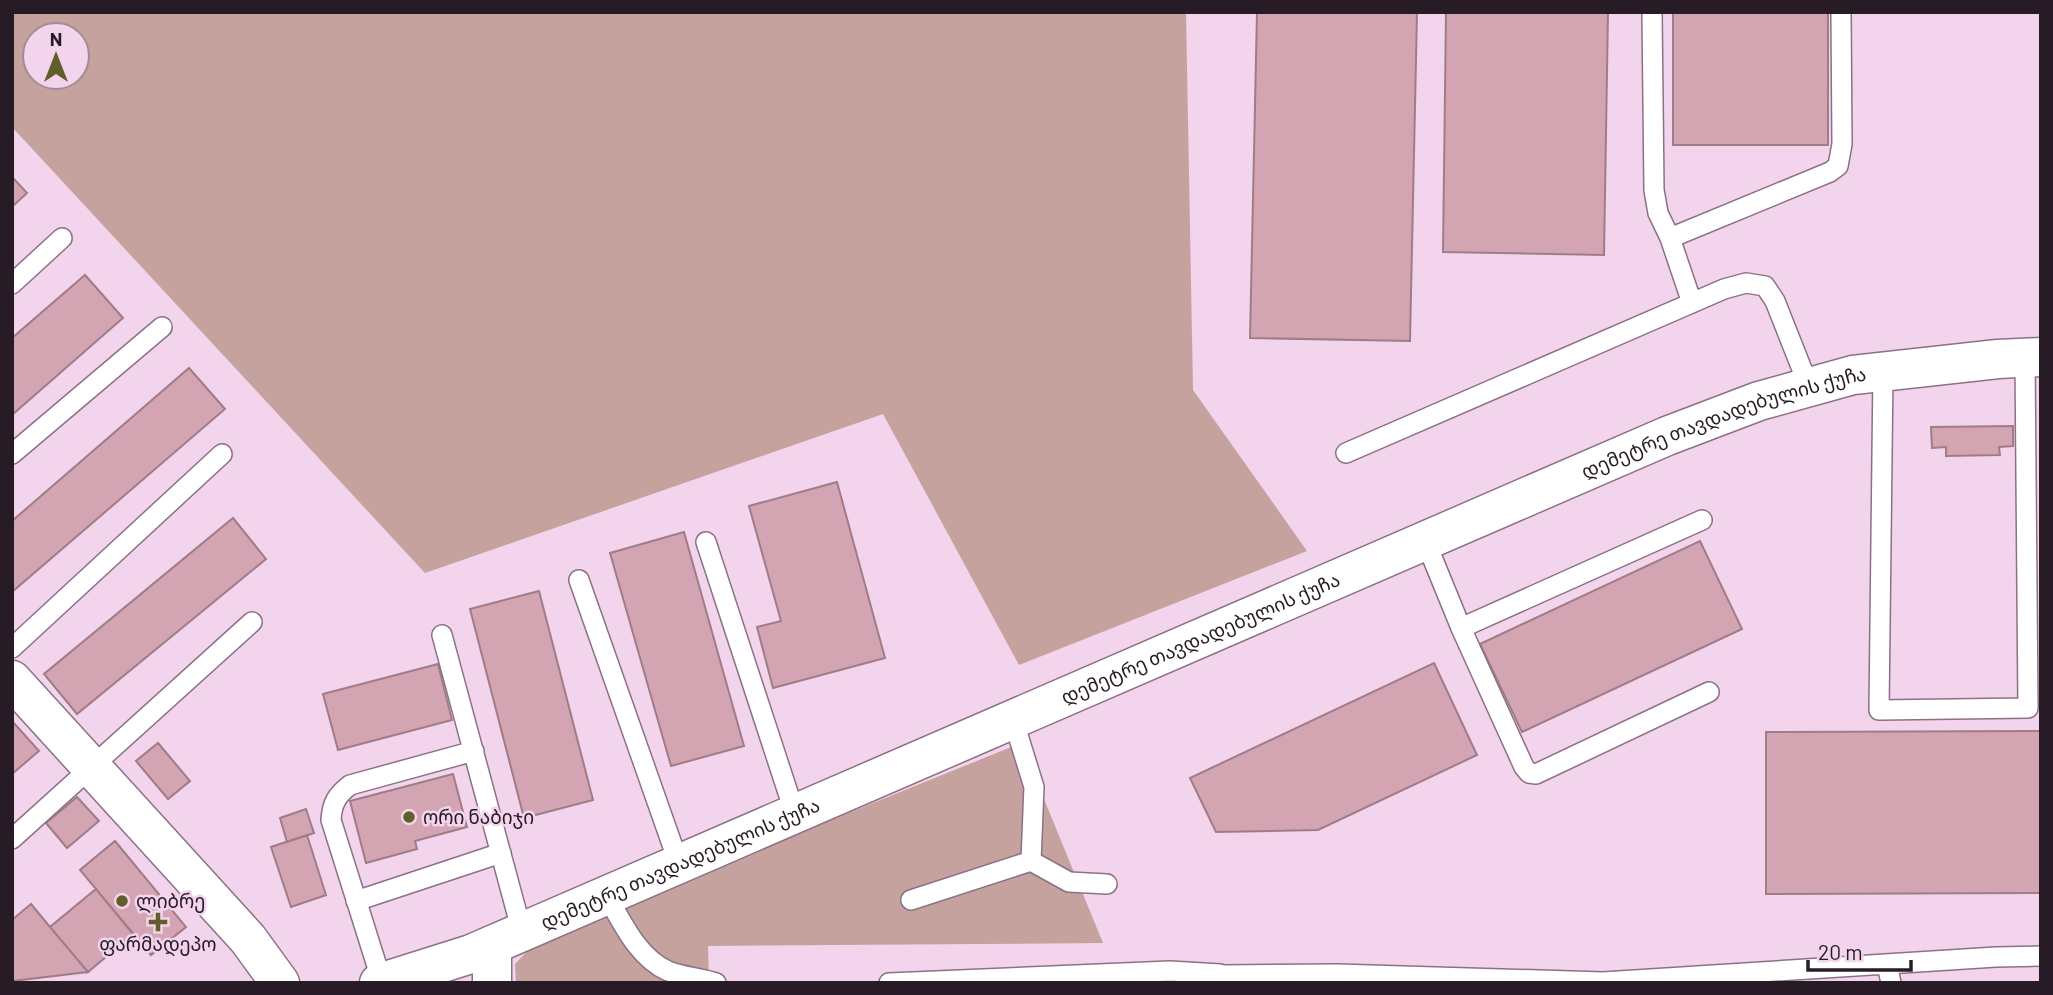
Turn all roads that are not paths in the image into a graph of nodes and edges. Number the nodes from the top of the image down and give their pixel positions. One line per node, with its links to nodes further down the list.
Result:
1 (1652, 12): 4 (lane)
2 (1841, 12): 4 (lane)
3 (62, 238): 5 (lane)
4 (1670, 238): 6 (lane)
5 (12, 284)
6 (1692, 303): 10 (lane); 11 (lane)
7 (162, 327): 12 (lane)
8 (2033, 357): 9 (main road, დემეტრე თავდადებულის ქუჩა); 24 (lane)
9 (1883, 372): 10 (main road, დემეტრე თავდადებულის ქუჩა); 24 (lane)
10 (1809, 387): 15 (main road, დემეტრე თავდადებულის ქუჩა)
11 (1346, 453)
12 (12, 454)
13 (222, 454): 21 (lane)
14 (1702, 520): 19 (lane)
15 (1425, 540): 19 (lane); 25 (main road, დემეტრე თავდადებულის ქუჩა)
16 (706, 542): 28 (lane)
17 (579, 580): 32 (lane)
18 (252, 622): 27 (lane)
19 (1461, 628): 23 (lane)
20 (442, 635): 26 (lane)
21 (12, 648)
22 (12, 680): 27 (main road)
23 (1709, 692)
24 (2034, 708)
25 (1013, 719): 28 (main road, დემეტრე თავდადებულის ქუჩა); 31 (lane)
26 (474, 751): 30 (lane); 36 (lane)
27 (92, 767): 29 (lane); 43 (main road)
28 (795, 814): 32 (main road, დემეტრე თავდადებულის ქუჩა)
29 (12, 839)
30 (501, 853): 36 (lane); 37 (lane)
31 (1031, 861): 33 (lane); 35 (lane)
32 (679, 864): 34 (main road, დემეტრე თავდადებულის ქუჩა)
33 (1107, 884)
34 (607, 895): 37 (main road, დემეტრე თავდადებულის ქუჩა); 45 (lane)
35 (911, 900)
36 (356, 901): 41 (lane)
37 (507, 939): 41 (main road, დემეტრე თავდადებულის ქუჩა); 44 (main road)
38 (2041, 956): 39 (lane)
39 (1889, 974): 42 (lane)
40 (1223, 975): 42 (lane); 46 (lane); 47 (lane)
41 (380, 982)
42 (1561, 982)
43 (280, 983)
44 (492, 983)
45 (716, 983)
46 (889, 983)
47 (1202, 983)

